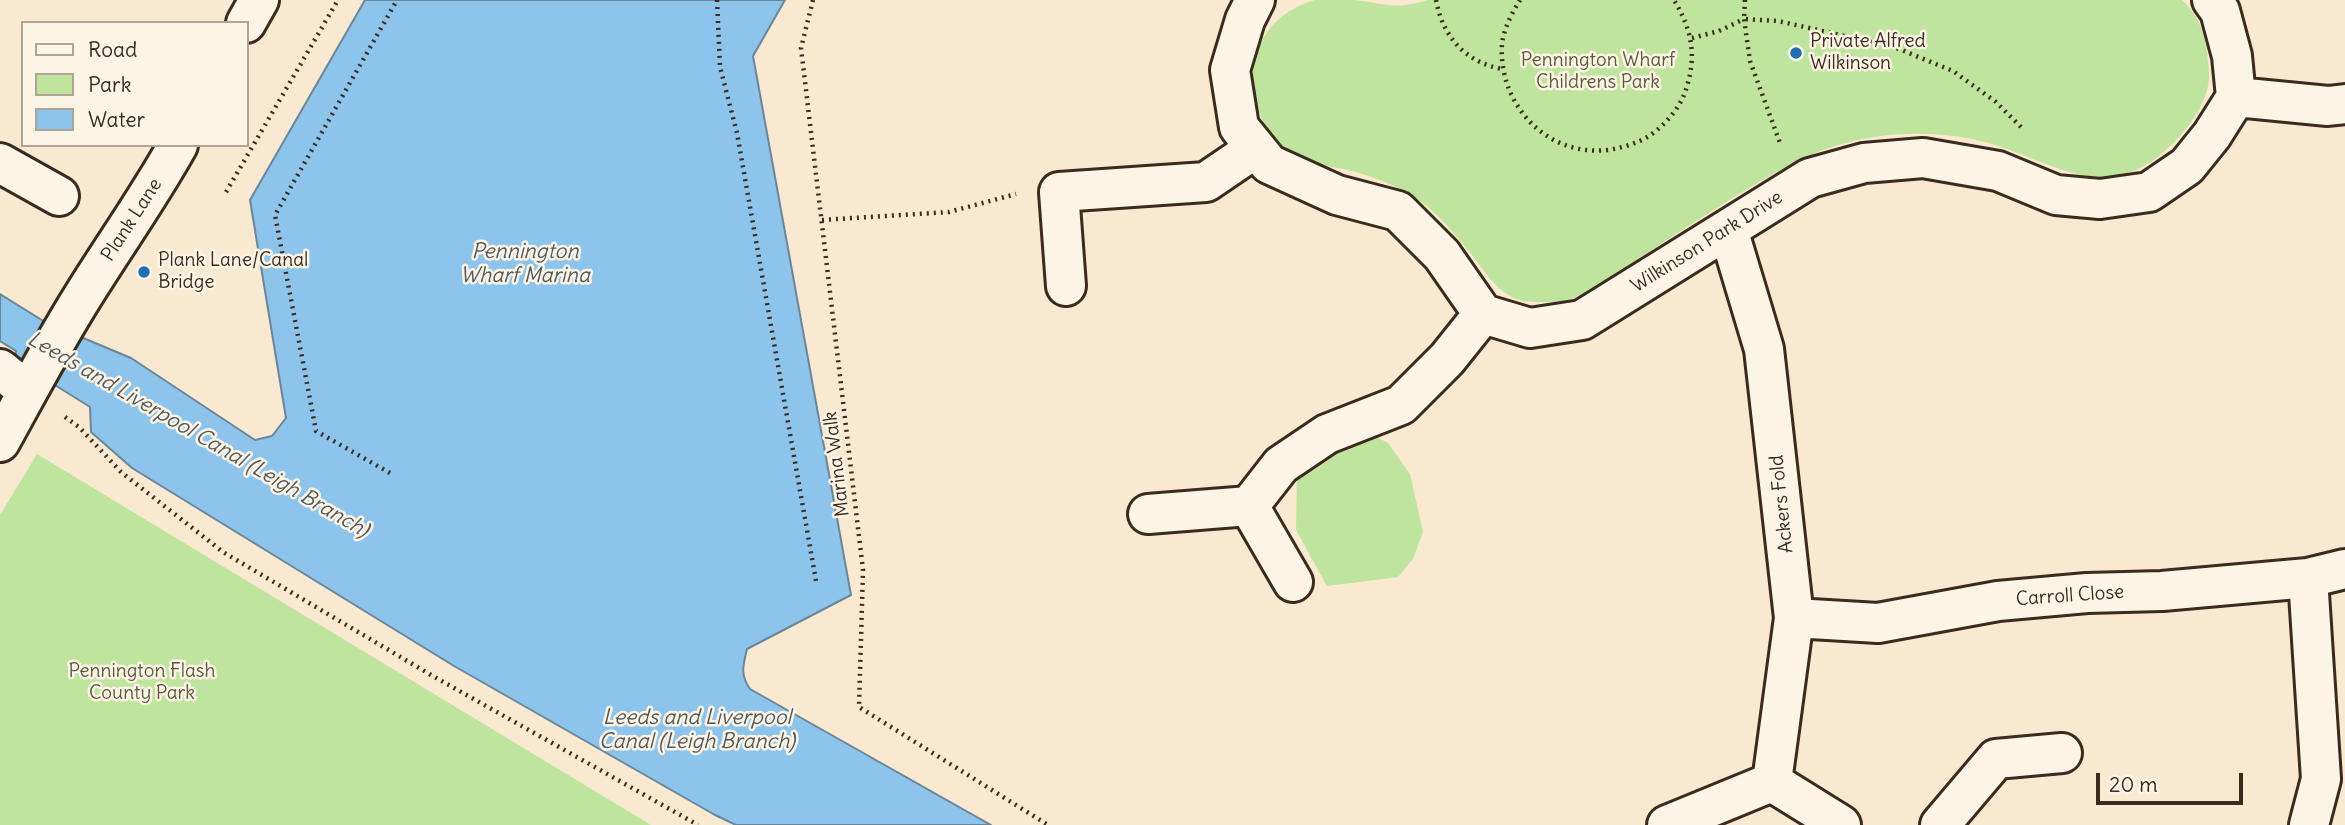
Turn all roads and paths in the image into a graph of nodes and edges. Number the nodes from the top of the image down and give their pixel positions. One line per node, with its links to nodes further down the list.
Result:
1 (259, 0): 13 (street)
2 (338, 0): 23 (path)
3 (397, 0): 32 (path)
4 (717, 0): 37 (path)
5 (813, 0): 26 (path, Marina Walk)
6 (1255, 0): 20 (street)
7 (1436, 0): 15 (path)
8 (1520, 0): 15 (path)
9 (1674, 0): 14 (path)
10 (1745, 0): 12 (path)
11 (2212, 0): 16 (street)
12 (1744, 19): 14 (path); 18 (path); 22 (path)
13 (247, 21)
14 (1692, 38): 15 (path)
15 (1502, 69)
16 (2236, 97): 17 (street); 22 (street, Wilkinson Park Drive)
17 (2345, 104)
18 (2027, 134)
19 (177, 147): 30 (street, Plank Lane)
20 (1256, 148): 24 (street); 29 (street)
21 (0, 163): 25 (street)
22 (1797, 186): 27 (street, Wilkinson Park Drive)
23 (226, 192)
24 (1059, 192): 26 (path); 28 (street)
25 (59, 197)
26 (822, 220): 43 (path, Marina Walk)
27 (1728, 229): 29 (street, Wilkinson Park Drive); 39 (street, Ackers Fold)
28 (1066, 286)
29 (1483, 314): 33 (street)
30 (20, 379): 31 (street, Plank Lane); 42 (path)
31 (0, 442)
32 (390, 473)
33 (1249, 506): 34 (street); 38 (street)
34 (1148, 514)
35 (2345, 569): 36 (street, Carroll Close)
36 (2308, 578): 39 (street, Carroll Close); 47 (street)
37 (816, 581)
38 (1293, 582)
39 (1794, 618): 41 (street, Ackers Fold)
40 (2062, 753): 46 (street)
41 (1772, 782): 44 (street); 45 (street)
42 (698, 825)
43 (1048, 825)
44 (1667, 825)
45 (1841, 825)
46 (1940, 825)
47 (2309, 825)

